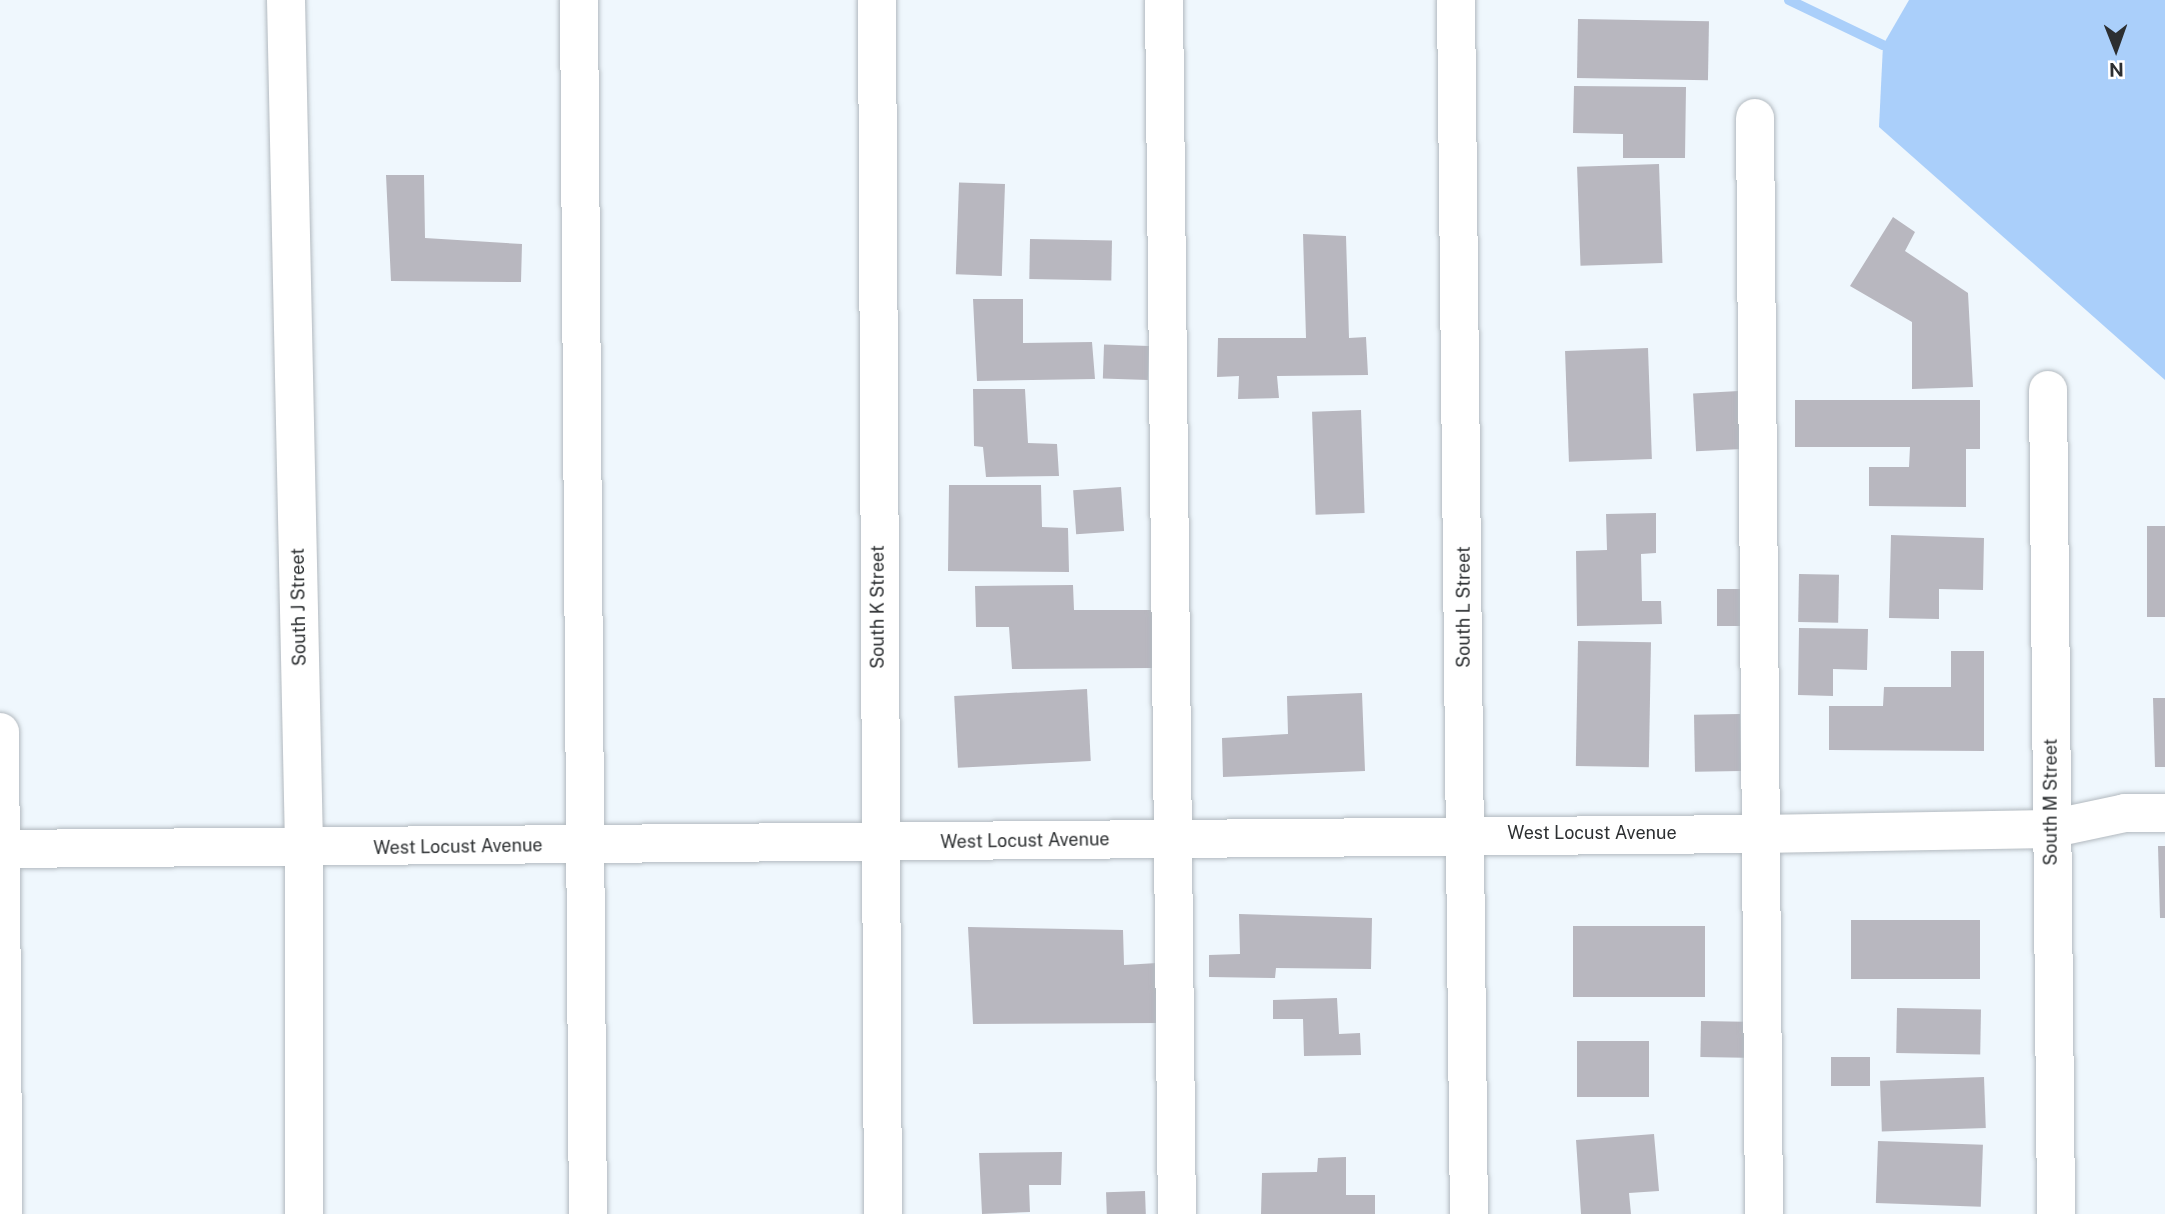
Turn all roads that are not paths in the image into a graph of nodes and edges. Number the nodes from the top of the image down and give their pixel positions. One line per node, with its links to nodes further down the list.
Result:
1 (286, 0): 16 (street, South J Street)
2 (579, 0): 15 (street)
3 (877, 0): 14 (street, South K Street)
4 (1164, 0): 13 (street)
5 (1456, 0): 11 (street, South L Street)
6 (1755, 118): 12 (street)
7 (2048, 390): 10 (street, South M Street)
8 (0, 732): 17 (street)
9 (2165, 813): 10 (street, West Locust Avenue)
10 (2050, 829): 12 (street, West Locust Avenue); 27 (street, South M Street)
11 (1466, 833): 12 (street, West Locust Avenue); 13 (street, West Locust Avenue); 25 (street, South L Street)
12 (1759, 834): 26 (street)
13 (1172, 840): 14 (street, West Locust Avenue); 24 (street)
14 (879, 843): 15 (street, West Locust Avenue); 23 (street, South K Street)
15 (584, 846): 16 (street, West Locust Avenue); 22 (street)
16 (304, 848): 17 (street, West Locust Avenue); 21 (street, South J Street)
17 (1, 849): 18 (street)
18 (2, 960): 19 (street)
19 (1, 1028): 20 (street)
20 (4, 1214)
21 (303, 1214)
22 (589, 1214)
23 (883, 1214)
24 (1177, 1214)
25 (1469, 1214)
26 (1764, 1214)
27 (2056, 1214)

